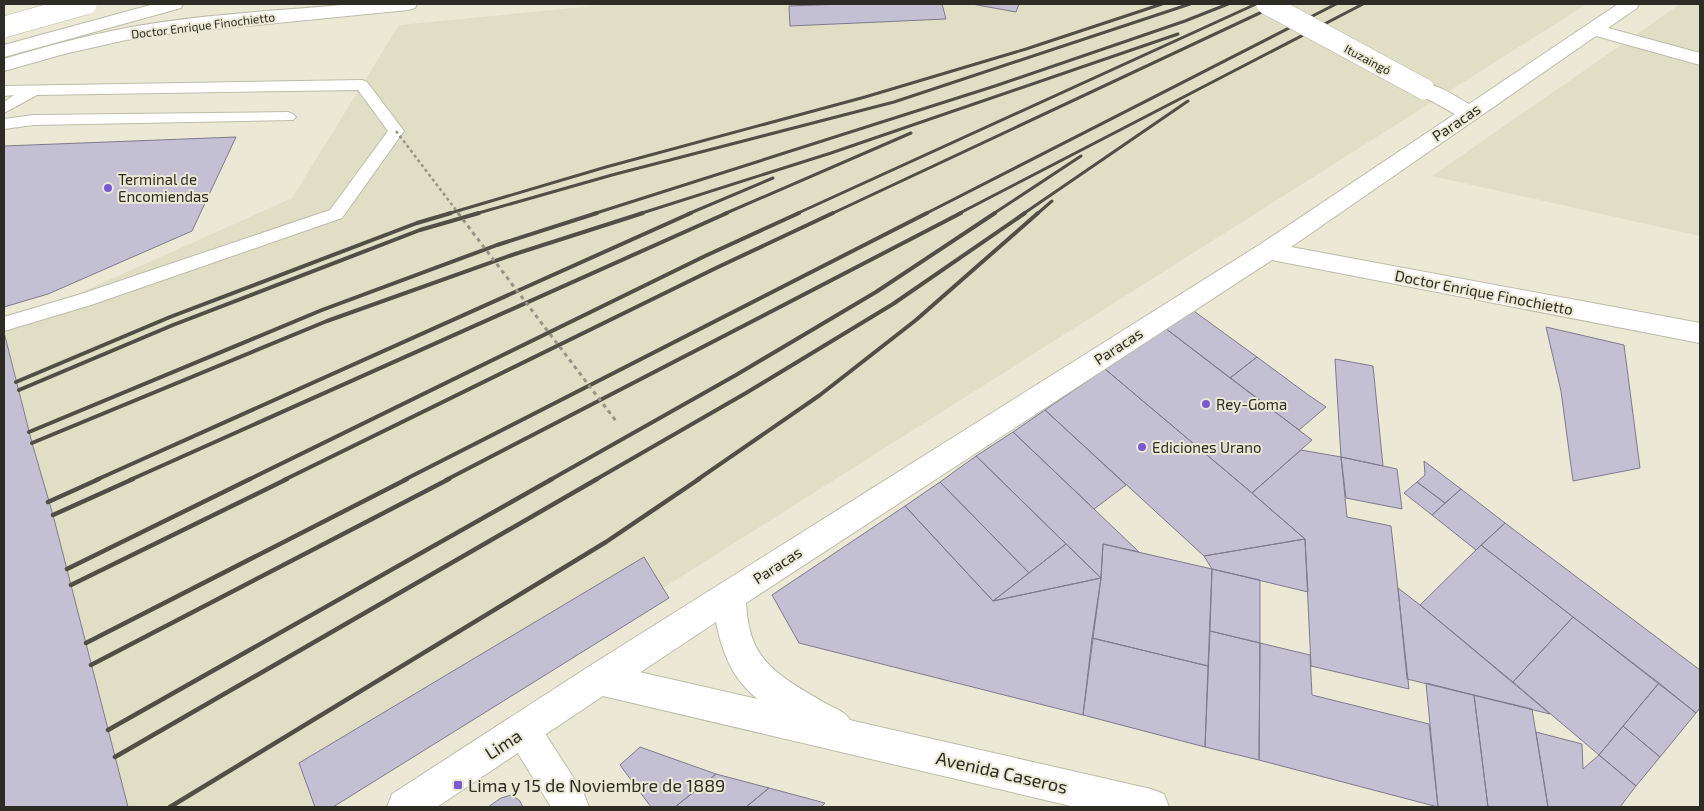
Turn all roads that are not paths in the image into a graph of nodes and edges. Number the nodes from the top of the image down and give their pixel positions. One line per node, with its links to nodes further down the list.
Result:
1 (72, 4): 2 (main road); 8 (main road, bridge)
2 (144, 4)
3 (174, 4): 10 (main road)
4 (408, 4): 7 (main road, Doctor Enrique Finochietto)
5 (1267, 4): 16 (main road, Ituzaingó, bridge)
6 (1630, 4): 9 (main road, Paracas)
7 (375, 5): 12 (main road, Doctor Enrique Finochietto)
8 (4, 27)
9 (1592, 28): 11 (main road); 16 (main road, Paracas)
10 (4, 51)
11 (1700, 59)
12 (4, 65)
13 (34, 90): 14 (lane); 15 (lane); 20 (lane)
14 (4, 91)
15 (4, 108)
16 (1470, 113): 19 (main road, Paracas)
17 (288, 117): 18 (lane)
18 (4, 124)
19 (1268, 251): 21 (main road, Doctor Enrique Finochietto); 22 (main road, Paracas)
20 (4, 324)
21 (1700, 333)
22 (729, 596): 23 (main road, Paracas); 25 (main road, Avenida Caseros)
23 (600, 679): 24 (main road, Lima); 25 (main road, Avenida Caseros)
24 (523, 730): 26 (main road, Lima); 27 (main road)
25 (853, 738): 28 (main road, Avenida Caseros)
26 (405, 807)
27 (571, 807)
28 (1151, 807)

